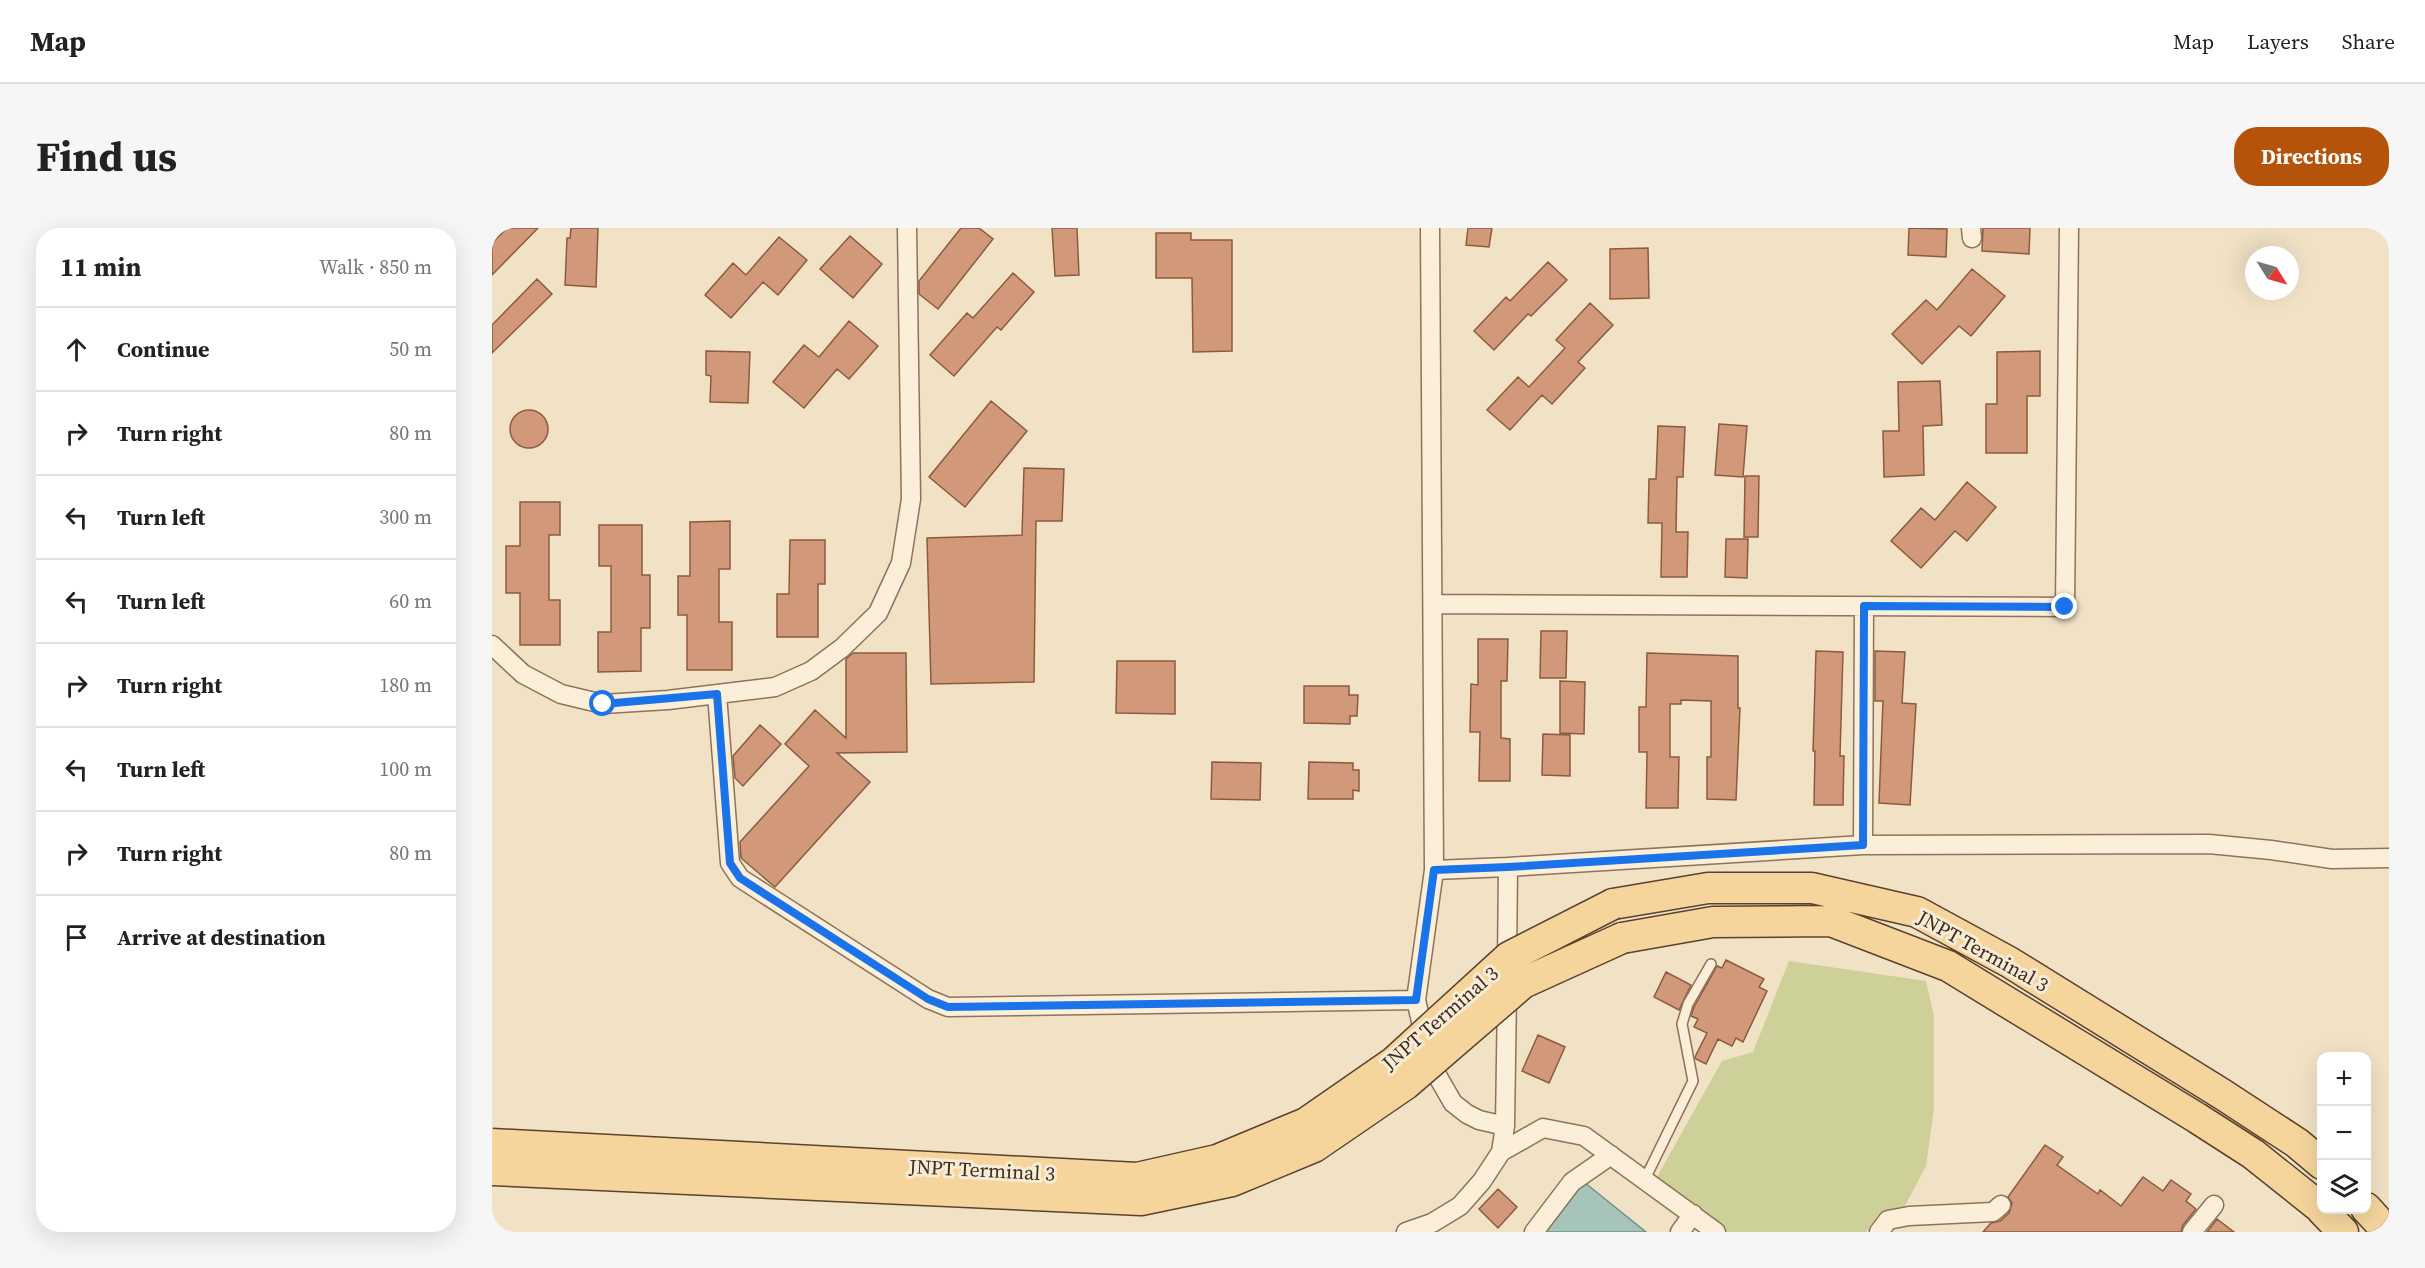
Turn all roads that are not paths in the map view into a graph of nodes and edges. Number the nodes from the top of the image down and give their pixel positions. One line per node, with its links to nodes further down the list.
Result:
1 (907, 228): 7 (street)
2 (1430, 228): 4 (street)
3 (2069, 228): 5 (street)
4 (1434, 604): 5 (street); 11 (street)
5 (1864, 606): 8 (street)
6 (492, 645): 7 (street)
7 (717, 694): 13 (street)
8 (1863, 845): 9 (street); 10 (street)
9 (2389, 858)
10 (1508, 867): 11 (street); 14 (street)
11 (1434, 870): 13 (street)
12 (1710, 964): 20 (lane)
13 (1416, 1000): 14 (street)
14 (1505, 1126): 16 (street)
15 (492, 1144): 18 (main road, JNPT Terminal 3, bridge)
16 (1502, 1152): 17 (street); 27 (street)
17 (1611, 1155): 20 (street); 28 (street)
18 (2317, 1160)
19 (492, 1170): 23 (main road, JNPT Terminal 3, bridge)
20 (1644, 1179): 25 (street)
21 (2001, 1205): 31 (street)
22 (2214, 1205): 32 (street)
23 (2317, 1205)
24 (2371, 1213): 34 (main road)
25 (1693, 1214): 29 (street); 30 (street)
26 (2327, 1214): 33 (main road, JNPT Terminal 3)
27 (1406, 1232)
28 (1534, 1232)
29 (1680, 1232)
30 (1716, 1232)
31 (1879, 1232)
32 (2192, 1232)
33 (2343, 1232)
34 (2388, 1232)

